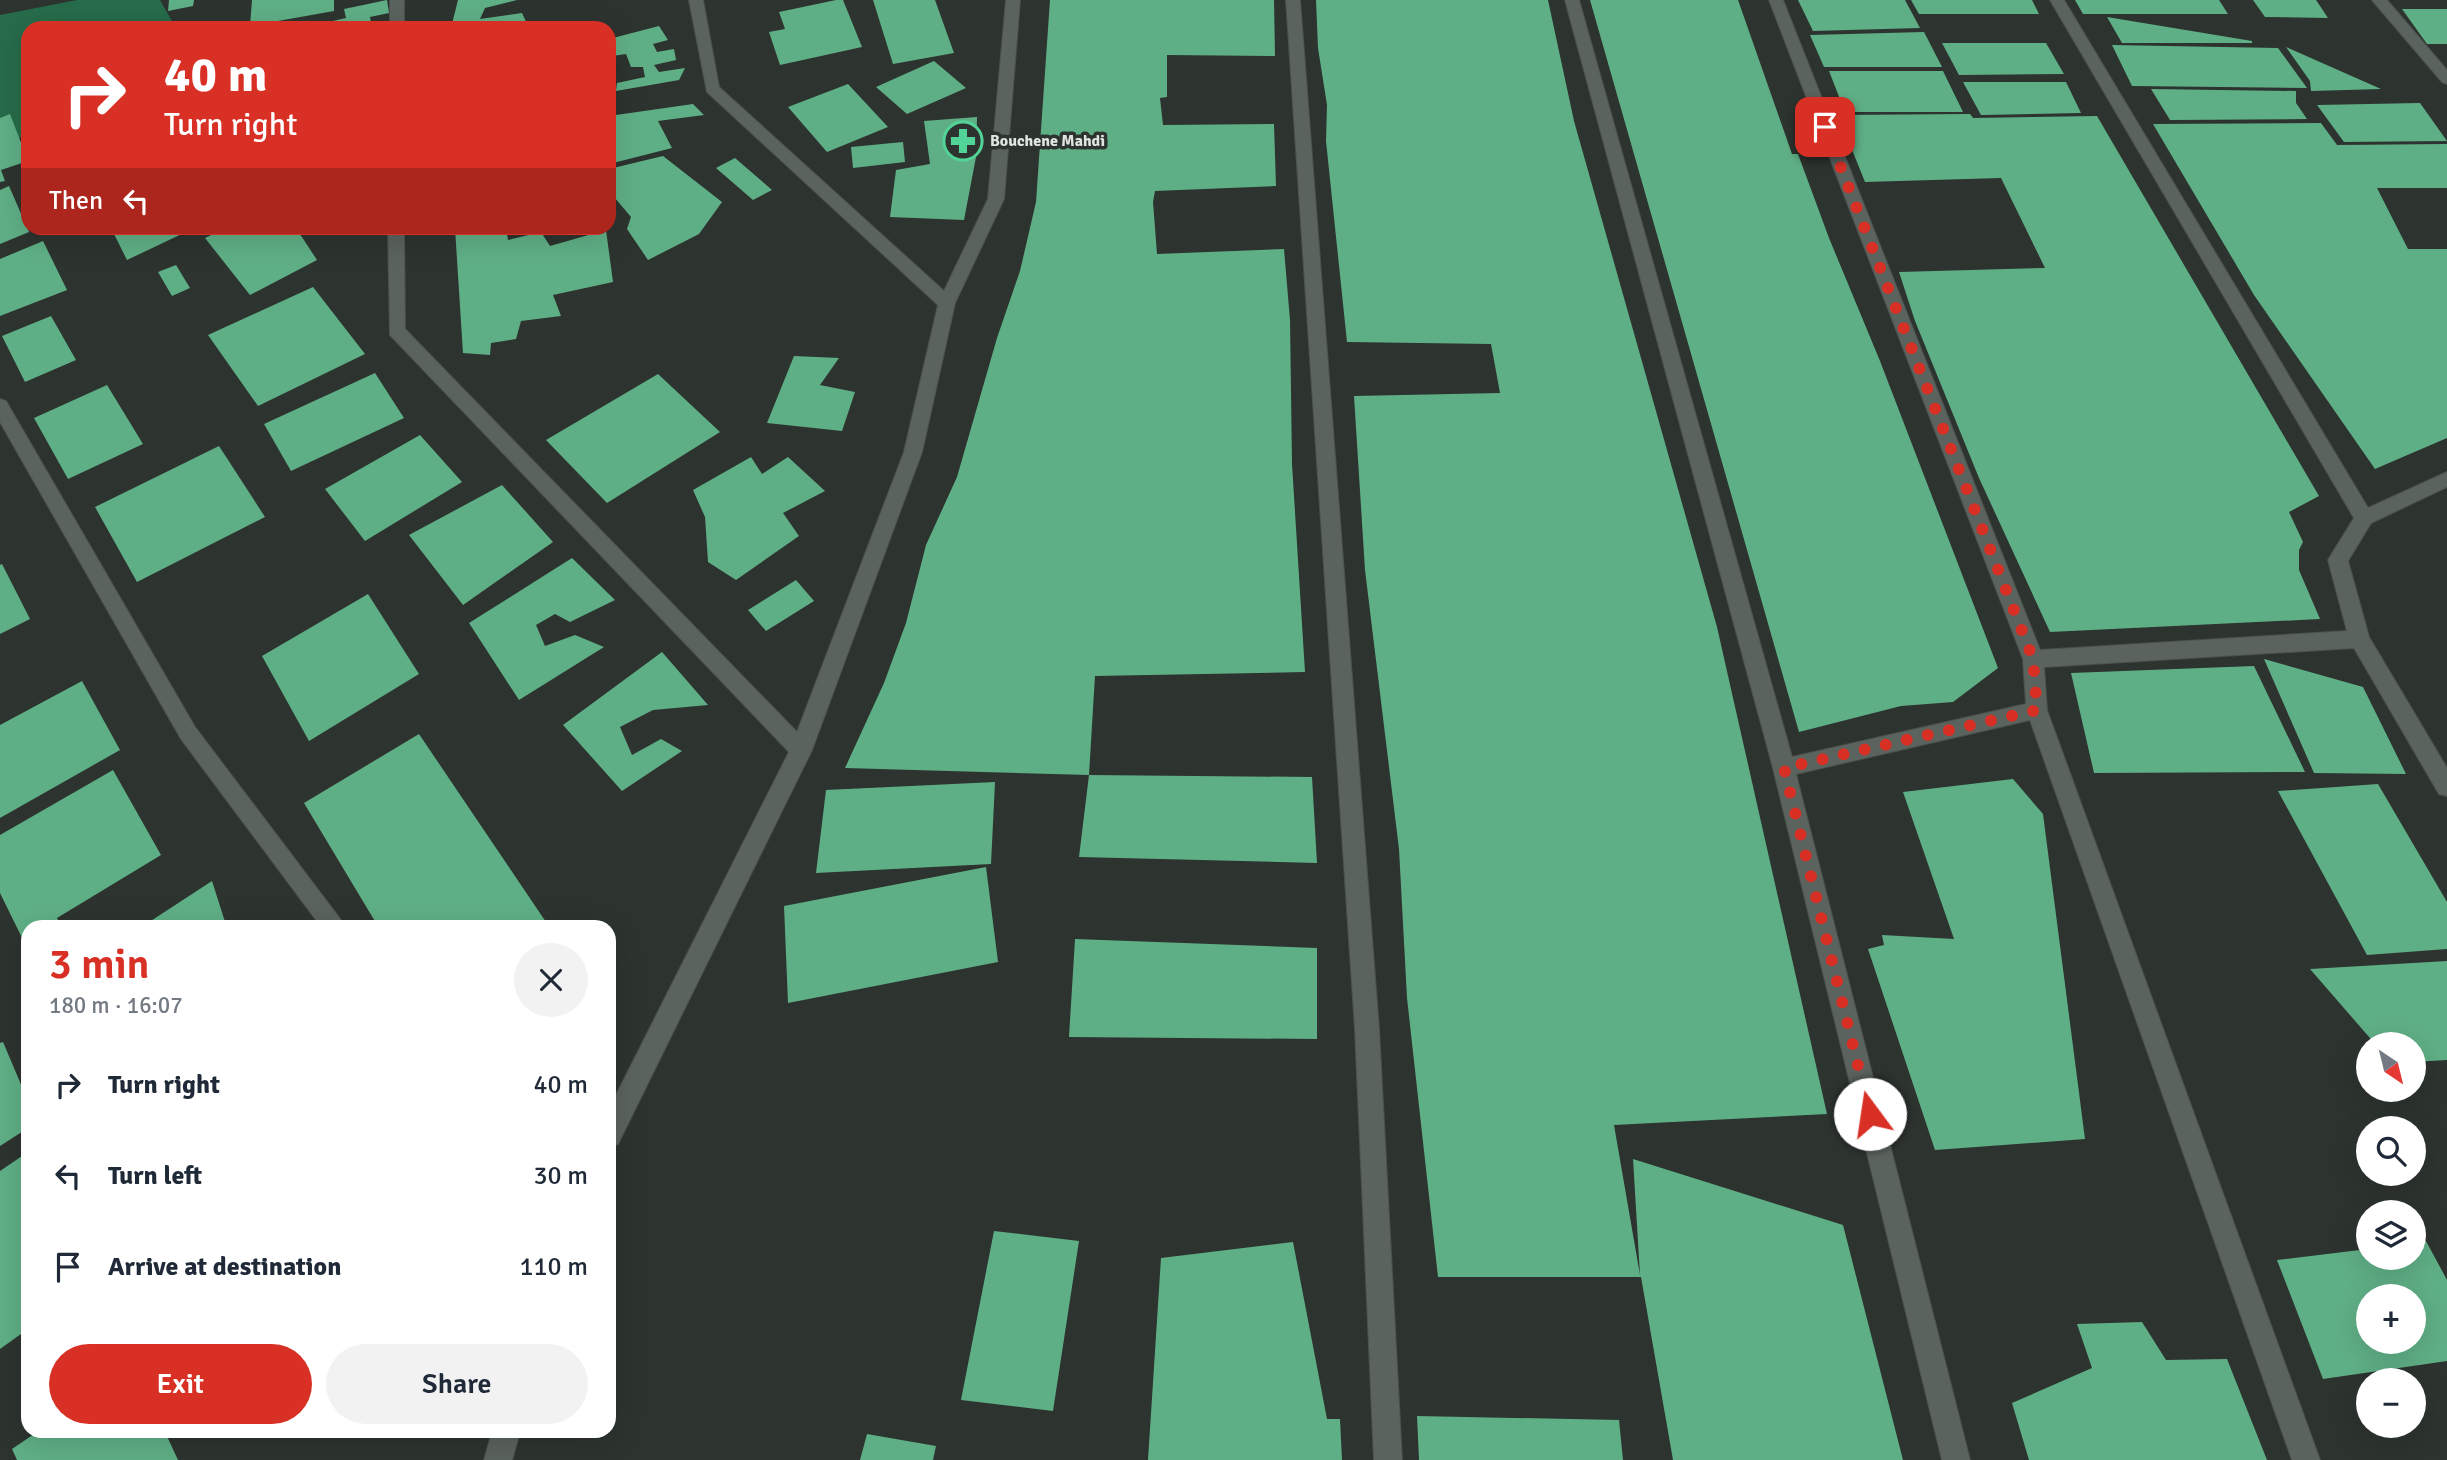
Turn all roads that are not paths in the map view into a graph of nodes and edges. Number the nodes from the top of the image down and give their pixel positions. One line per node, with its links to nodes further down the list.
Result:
1 (397, 0): 9 (street)
2 (696, 0): 12 (street)
3 (1013, 0): 12 (street)
4 (1293, 0): 26 (street)
5 (1572, 0): 20 (street)
6 (1776, 0): 17 (street)
7 (2057, 0): 15 (street)
8 (2379, 0): 10 (street)
9 (397, 21)
10 (2447, 79)
11 (397, 235): 19 (street)
12 (947, 303): 19 (street)
13 (0, 407): 22 (street)
14 (2447, 479): 15 (street)
15 (2364, 518): 16 (street)
16 (2359, 639): 17 (street); 21 (street)
17 (2033, 659): 18 (street)
18 (2037, 710): 20 (street); 28 (street)
19 (802, 750): 23 (street)
20 (1784, 768): 27 (street)
21 (2447, 787)
22 (330, 920)
23 (616, 1121)
24 (504, 1438): 25 (street)
25 (498, 1460)
26 (1388, 1460)
27 (1956, 1460)
28 (2306, 1460)

